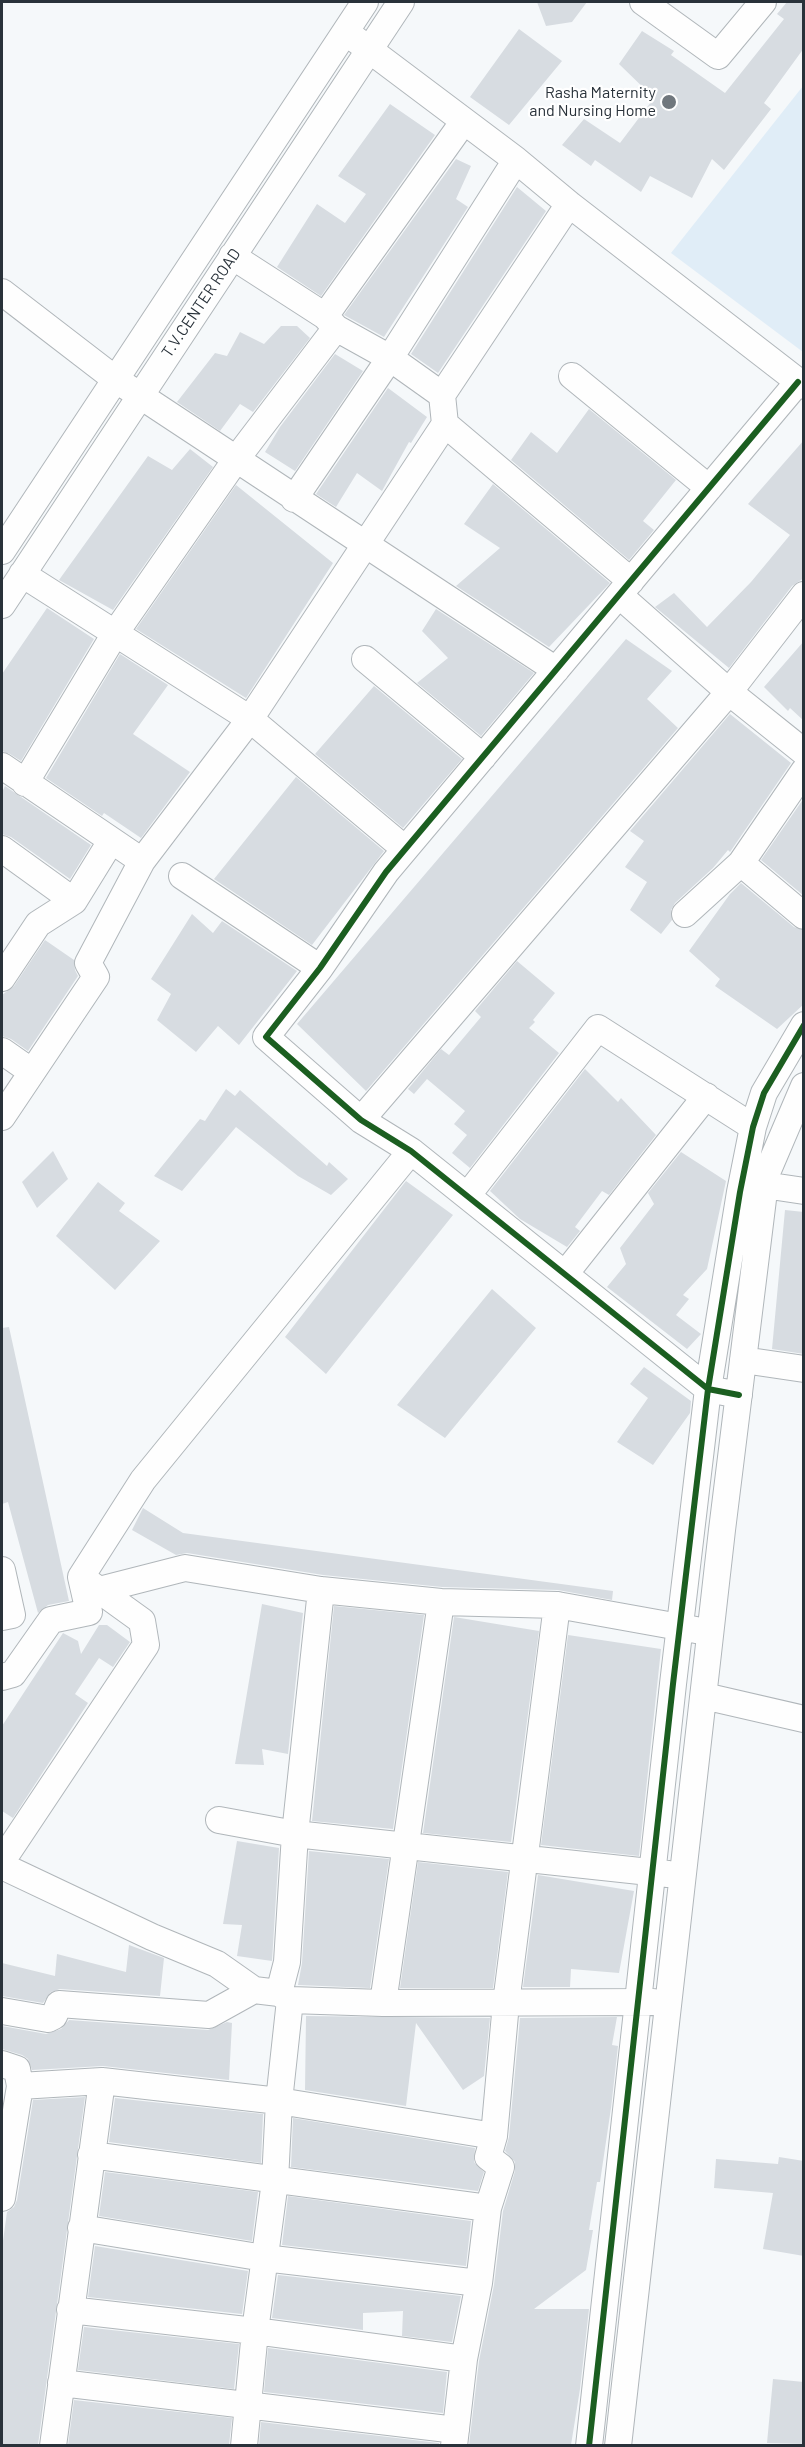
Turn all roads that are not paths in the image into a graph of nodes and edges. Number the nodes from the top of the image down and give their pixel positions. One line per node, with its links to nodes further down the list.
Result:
1 (365, 2): 5 (street, T.V.CENTER ROAD)
2 (401, 2): 6 (street, T.V.CENTER ROAD)
3 (644, 2): 4 (street)
4 (763, 2)
5 (346, 31): 6 (street); 15 (street, T.V.CENTER ROAD)
6 (369, 49): 7 (street); 10 (street, T.V.CENTER ROAD)
7 (464, 121): 8 (street); 12 (street)
8 (516, 160): 9 (street); 13 (street)
9 (569, 204): 16 (street); 18 (street)
10 (232, 256): 12 (street); 17 (street, T.V.CENTER ROAD)
11 (2, 292): 15 (street)
12 (330, 322): 13 (street); 20 (street)
13 (390, 358): 18 (street); 22 (street)
14 (572, 376): 21 (street)
15 (115, 379): 17 (street); 24 (street, T.V.CENTER ROAD)
16 (801, 384): 21 (street)
17 (141, 394): 20 (street); 25 (street, T.V.CENTER ROAD)
18 (442, 395): 19 (street)
19 (445, 424): 23 (street); 26 (street)
20 (237, 458): 22 (street); 29 (street)
21 (709, 488): 26 (street)
22 (294, 499): 23 (street)
23 (365, 544): 31 (street); 33 (street)
24 (2, 551)
25 (22, 574): 28 (street, T.V.CENTER ROAD); 29 (street)
26 (624, 588): 31 (street); 32 (street)
27 (804, 595): 32 (street)
28 (2, 604)
29 (116, 633): 33 (street); 37 (street)
30 (365, 659): 35 (street)
31 (556, 670): 35 (street)
32 (729, 692): 34 (street); 55 (street)
33 (250, 719): 40 (street); 41 (street)
34 (804, 752)
35 (483, 757): 40 (street)
36 (804, 771): 42 (street)
37 (9, 774): 38 (street)
38 (111, 841): 41 (street); 44 (street)
39 (2, 849): 44 (street)
40 (405, 849): 47 (street)
41 (142, 861): 51 (street)
42 (741, 863): 45 (street); 46 (street)
43 (182, 876): 47 (street)
44 (74, 901): 48 (street)
45 (685, 914)
46 (804, 916)
47 (320, 968): 55 (street)
48 (2, 978)
49 (804, 1025): 56 (street)
50 (2, 1051): 51 (street)
51 (32, 1072): 54 (street)
52 (804, 1086): 58 (street)
53 (706, 1096): 56 (street); 60 (street); 61 (street)
54 (2, 1117)
55 (361, 1120): 57 (street)
56 (753, 1126): 64 (street)
57 (411, 1151): 60 (street); 67 (street)
58 (764, 1185): 59 (street); 62 (street)
59 (804, 1191)
60 (468, 1196): 61 (street)
61 (565, 1274): 64 (street)
62 (743, 1360): 63 (street); 65 (street)
63 (804, 1369)
64 (708, 1389): 65 (street); 72 (street)
65 (739, 1395): 73 (street)
66 (2, 1570): 71 (street)
67 (90, 1583): 68 (street); 74 (street); 80 (street)
68 (321, 1590): 69 (street); 78 (street)
69 (441, 1602): 70 (street); 79 (street)
70 (556, 1605): 72 (street); 81 (street)
71 (2, 1617)
72 (679, 1629): 73 (street); 83 (street)
73 (711, 1631): 75 (street)
74 (2, 1677)
75 (704, 1696): 76 (street); 84 (street)
76 (804, 1719)
77 (219, 1820): 78 (street)
78 (295, 1834): 79 (street); 86 (street)
79 (406, 1848): 81 (street); 88 (street)
80 (2, 1861)
81 (526, 1861): 83 (street); 89 (street)
82 (2, 1866): 85 (street)
83 (652, 1873): 84 (street); 87 (street)
84 (683, 1876): 90 (street)
85 (254, 1990): 86 (street); 91 (street)
86 (284, 1997): 88 (street); 95 (street)
87 (638, 2001): 89 (street); 90 (street); 112 (street)
88 (383, 2003): 89 (street)
89 (506, 2003): 96 (street)
90 (669, 2004): 113 (street)
91 (2, 2011)
92 (2, 2064): 94 (street)
93 (102, 2081): 94 (street); 95 (street); 97 (street)
94 (20, 2086): 99 (street)
95 (279, 2101): 96 (street); 98 (street)
96 (494, 2136): 100 (street)
97 (91, 2155): 98 (street); 101 (street)
98 (275, 2181): 100 (street); 102 (street)
99 (2, 2198)
100 (488, 2208): 103 (street)
101 (81, 2228): 102 (street); 104 (street)
102 (264, 2258): 103 (street); 105 (street)
103 (479, 2283): 106 (street)
104 (70, 2310): 105 (street); 107 (street)
105 (255, 2331): 106 (street); 108 (street)
106 (464, 2359): 109 (street)
107 (61, 2383): 108 (street); 110 (street)
108 (248, 2406): 109 (street); 111 (street)
109 (455, 2438)
110 (53, 2445)
111 (244, 2445)
112 (589, 2445)
113 (618, 2445)

